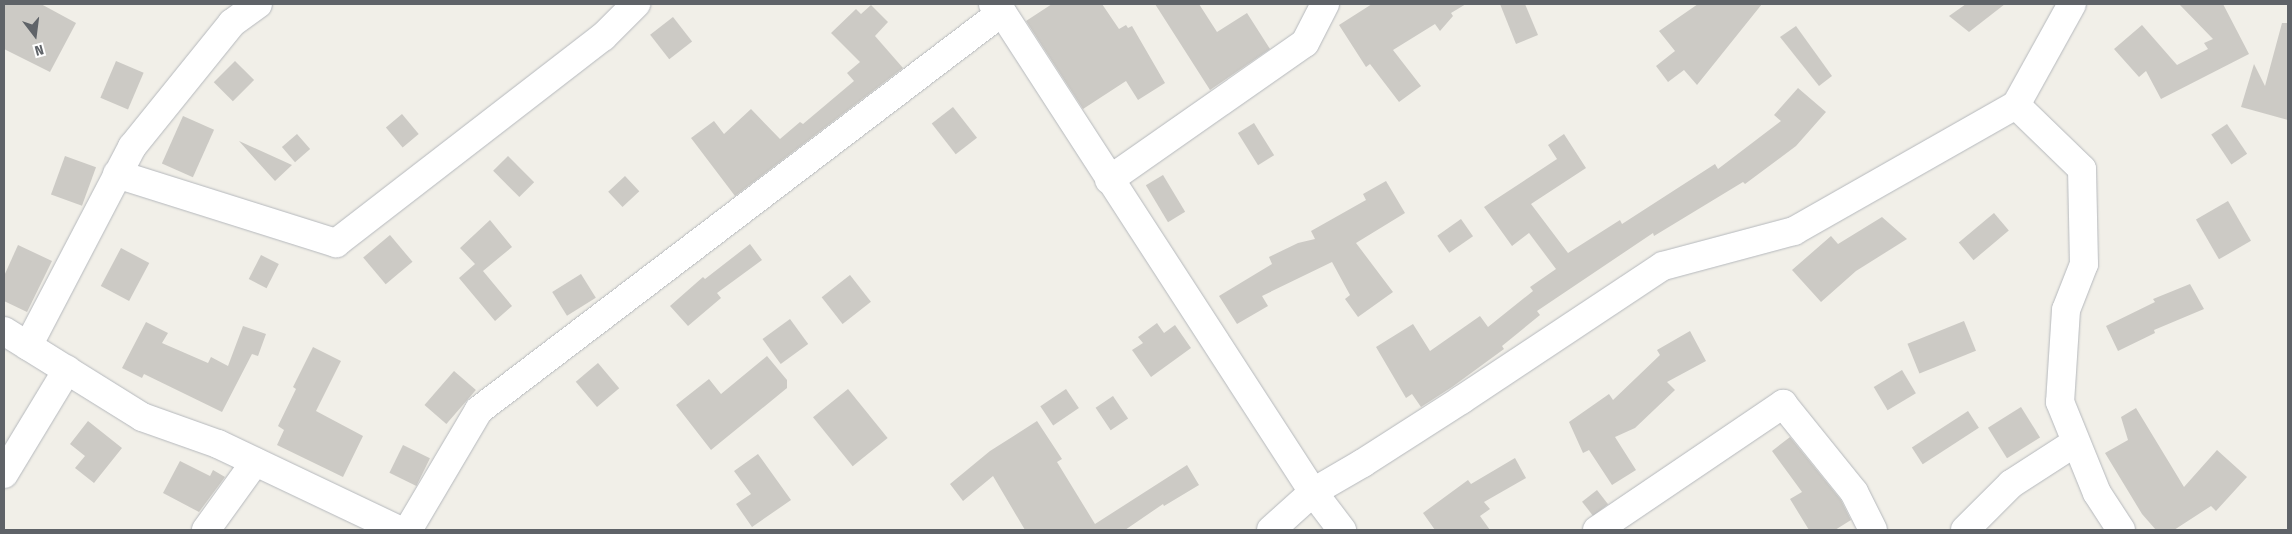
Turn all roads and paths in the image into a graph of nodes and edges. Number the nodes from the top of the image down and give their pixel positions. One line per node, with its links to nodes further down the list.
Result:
1 (258, 4): 7 (street)
2 (636, 4): 7 (street)
3 (1325, 4): 8 (street)
4 (2072, 4): 6 (street)
5 (997, 8): 8 (street); 18 (street)
6 (2016, 106): 12 (street); 15 (street)
7 (118, 174): 10 (street)
8 (1109, 180): 15 (street)
9 (4, 331): 10 (street)
10 (28, 346): 11 (street)
11 (67, 370): 13 (street); 14 (street)
12 (2076, 442): 23 (street); 24 (street)
13 (256, 462): 16 (street); 17 (street)
14 (4, 474)
15 (1313, 492): 19 (street); 20 (street)
16 (206, 530)
17 (399, 530)
18 (408, 530)
19 (1271, 530)
20 (1342, 530)
21 (1596, 530): 22 (street)
22 (1874, 530)
23 (1965, 530)
24 (2122, 530)

